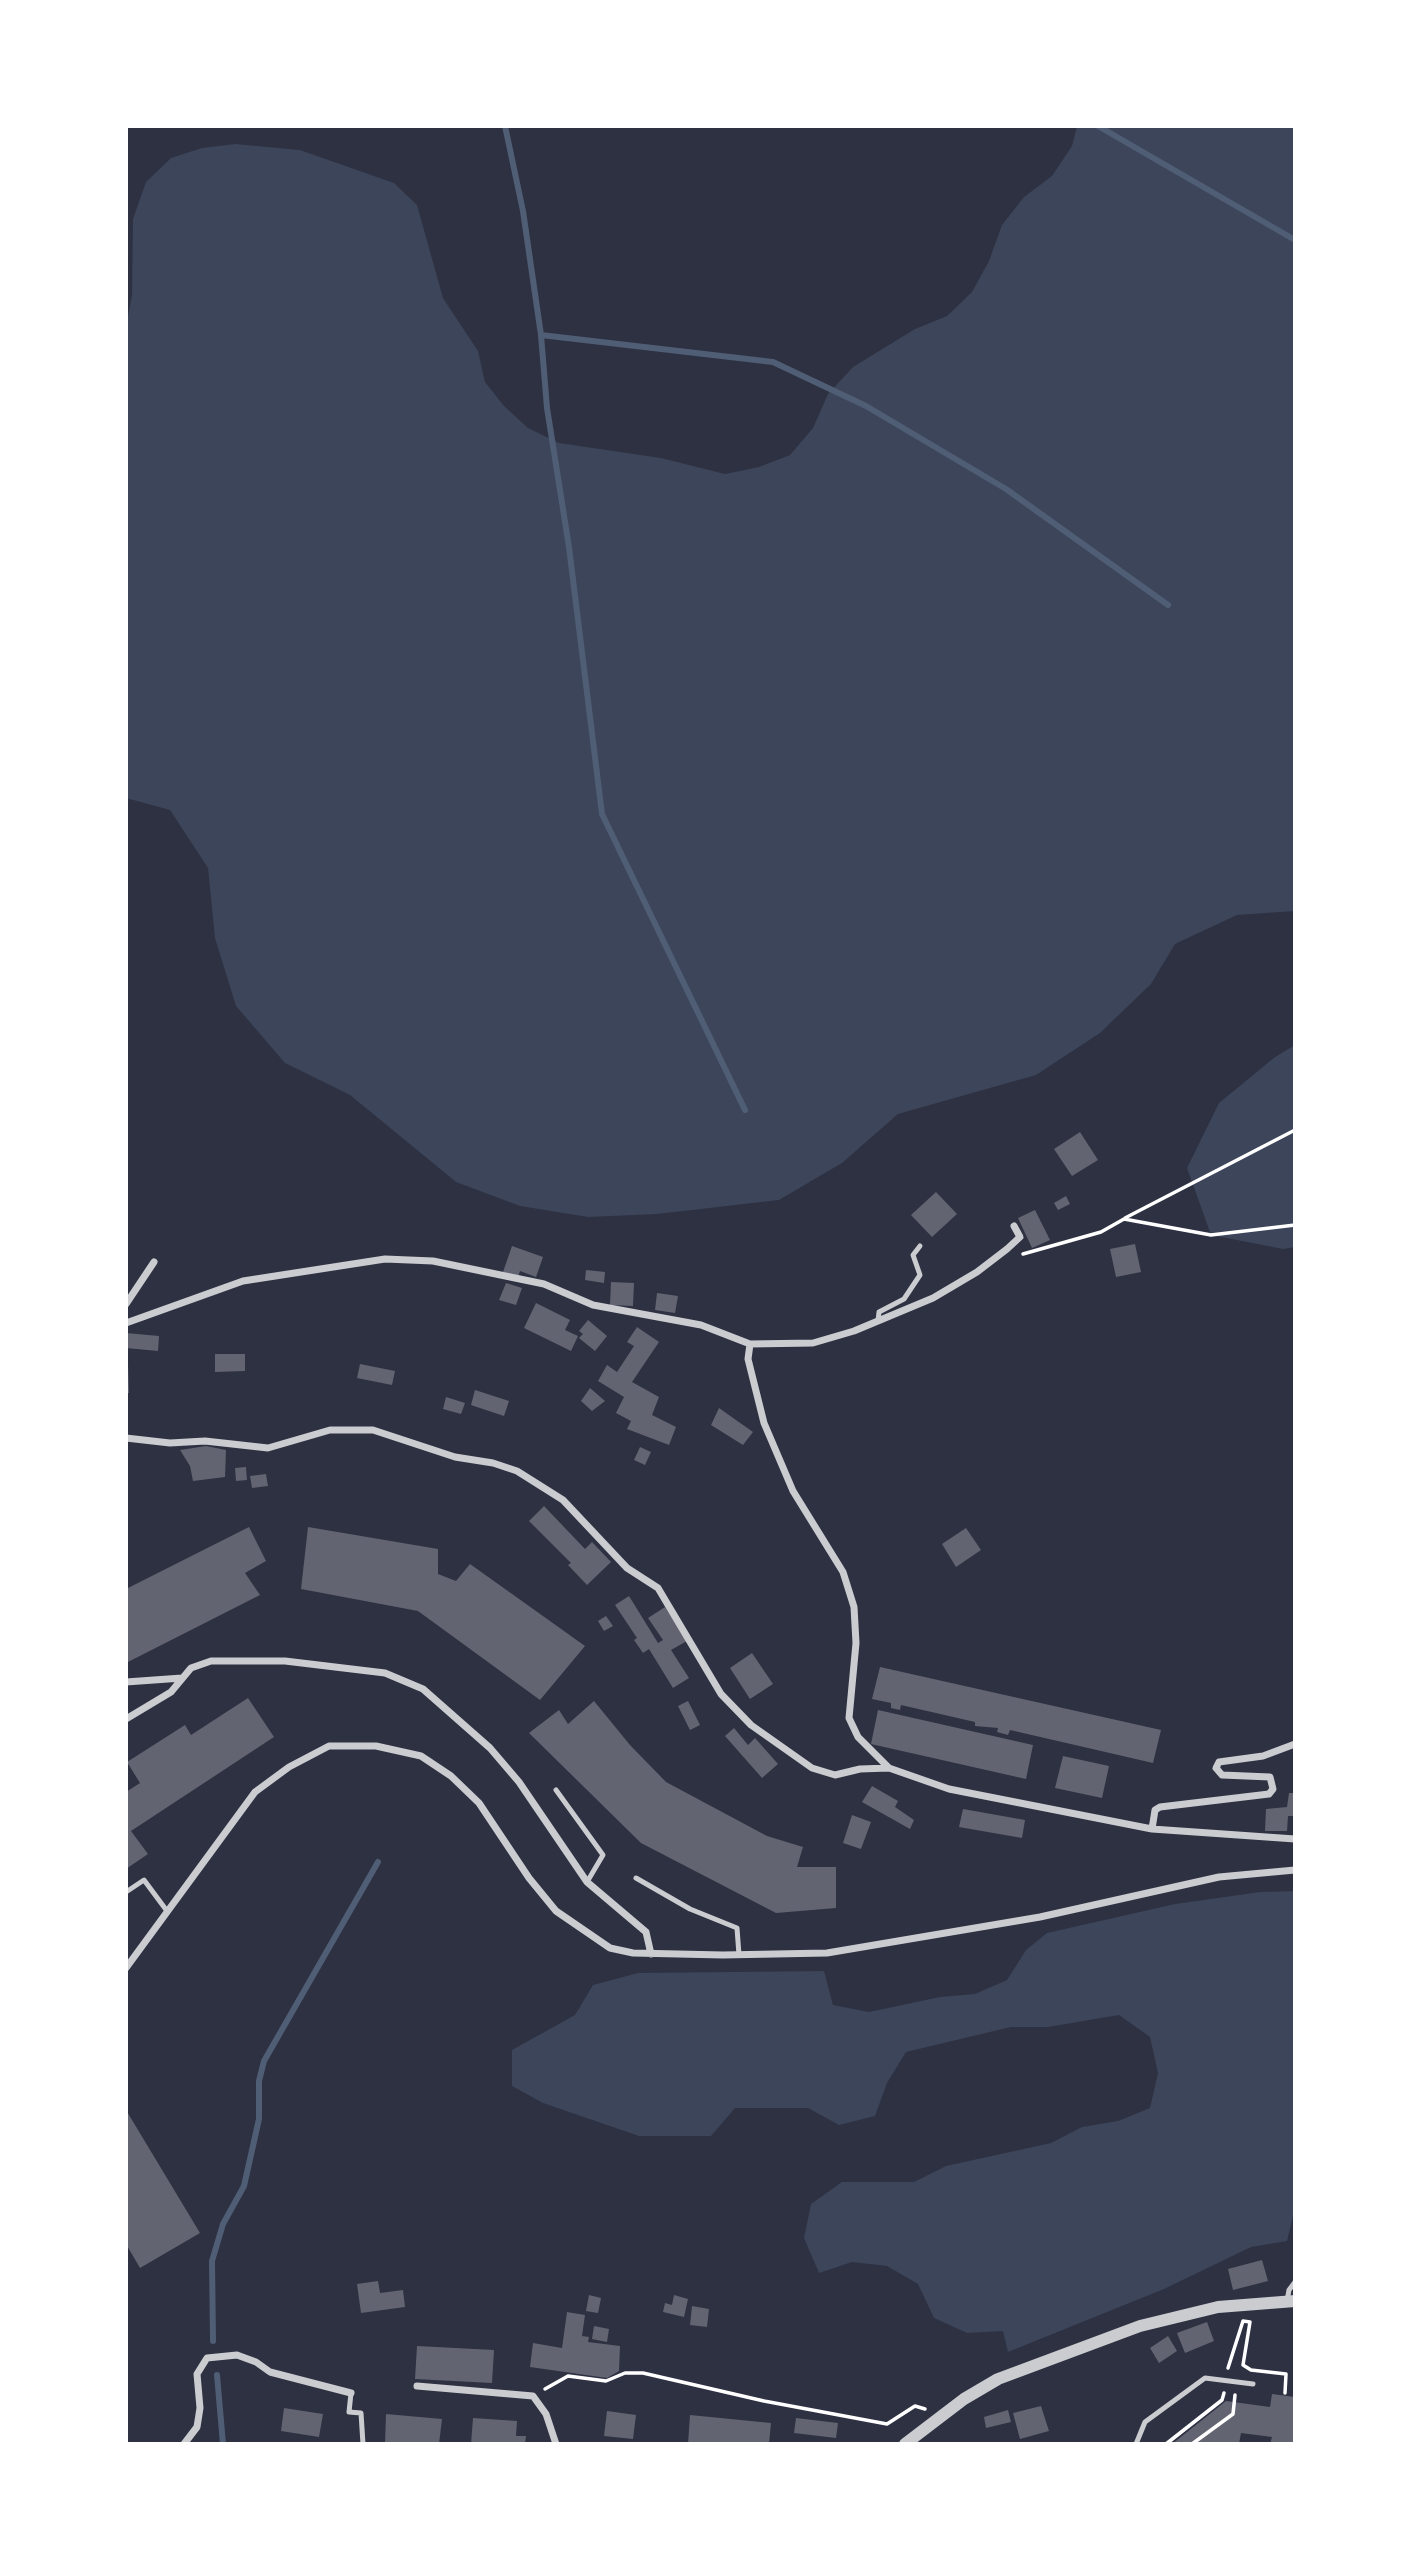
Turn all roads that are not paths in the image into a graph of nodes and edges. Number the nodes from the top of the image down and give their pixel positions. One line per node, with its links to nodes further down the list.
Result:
1 (1014, 1226): 5 (street)
2 (920, 1246): 5 (lane)
3 (154, 1262): 4 (street)
4 (126, 1304)
5 (878, 1321): 7 (street)
6 (126, 1323): 7 (street)
7 (750, 1344): 13 (street)
8 (126, 1438): 13 (street)
9 (182, 1678): 10 (street); 11 (street); 19 (street)
10 (126, 1682)
11 (126, 1719)
12 (1295, 1744): 15 (street)
13 (889, 1769): 15 (street)
14 (556, 1790): 19 (lane)
15 (1152, 1829): 16 (street)
16 (1295, 1839)
17 (1295, 1870): 23 (street)
18 (636, 1878): 23 (lane)
19 (587, 1882): 22 (street)
20 (126, 1892): 21 (lane)
21 (167, 1911): 22 (street); 24 (street)
22 (651, 1954): 23 (street)
23 (739, 1955)
24 (126, 1968)
25 (1295, 2282): 26 (lane)
26 (1291, 2301): 33 (street)
27 (1253, 2384): 34 (lane)
28 (417, 2386): 32 (street)
29 (351, 2393): 30 (street); 31 (lane)
30 (184, 2444)
31 (363, 2444)
32 (556, 2444)
33 (905, 2444)
34 (1136, 2444)

